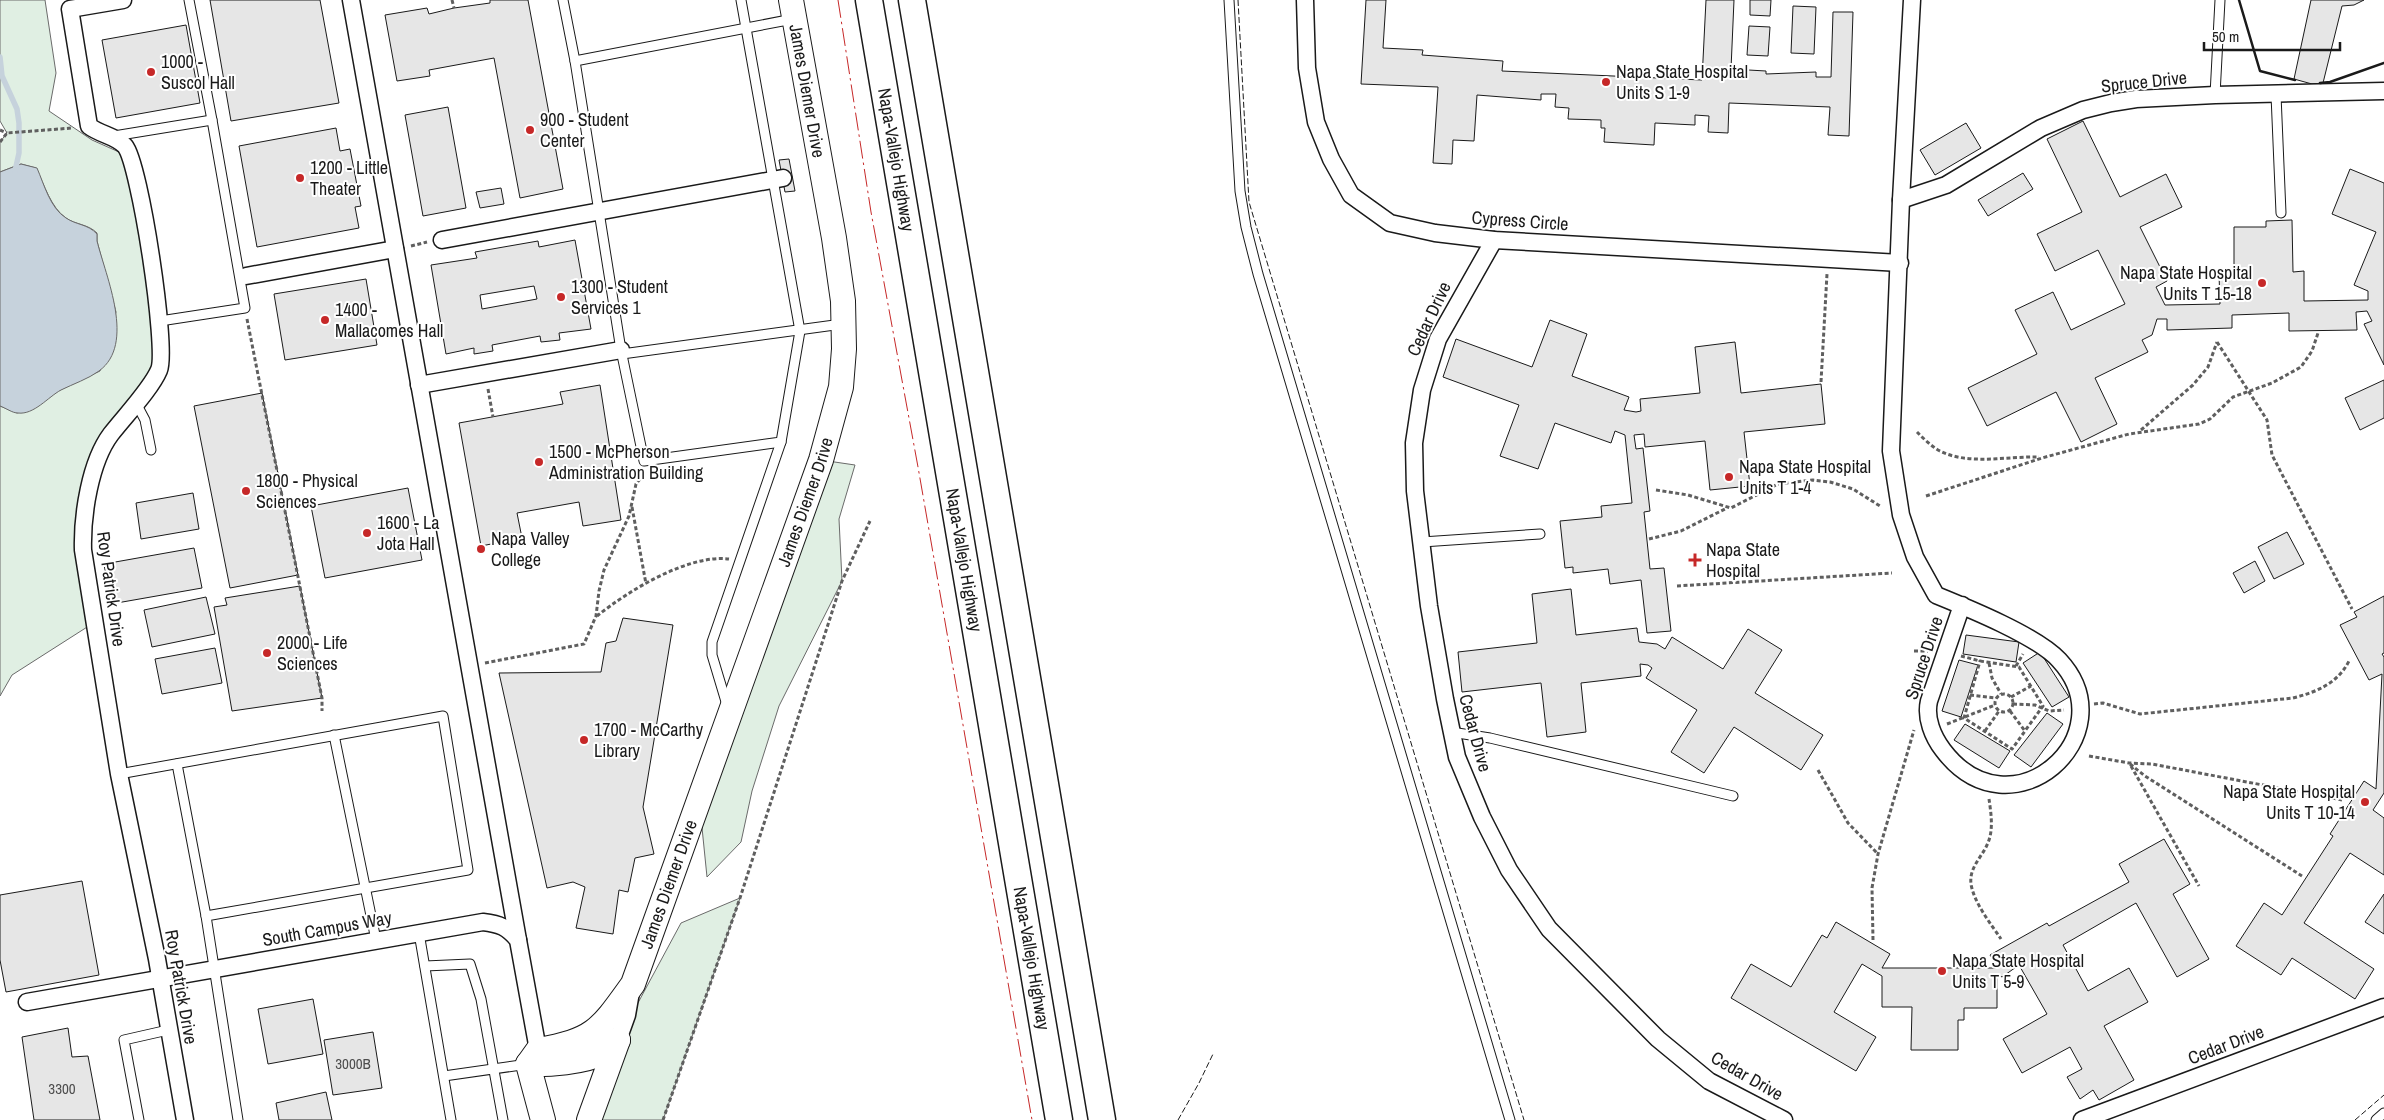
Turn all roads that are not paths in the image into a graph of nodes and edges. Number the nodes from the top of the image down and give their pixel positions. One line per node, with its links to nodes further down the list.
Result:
1 (123, 0): 19 (street, Roy Patrick Drive)
2 (189, 0): 18 (lane)
3 (351, 0): 26 (street)
4 (562, 0): 14 (lane)
5 (741, 0): 13 (lane)
6 (869, 0): 71 (main road, Napa-Vallejo Highway)
7 (912, 0): 72 (main road)
8 (1229, 0): 73 (lane)
9 (1305, 0): 25 (street, Cypress Circle)
10 (1912, 0): 21 (street, Spruce Drive)
11 (2220, 0): 16 (lane)
12 (793, 9): 13 (lane); 30 (street, James Diemer Drive)
13 (746, 28): 14 (lane); 20 (lane)
14 (575, 61): 22 (lane)
15 (2384, 91): 17 (street, Spruce Drive)
16 (2216, 95): 17 (street, Spruce Drive); 21 (street, Spruce Drive)
17 (2276, 95): 23 (lane)
18 (212, 120): 19 (lane); 29 (lane)
19 (111, 136): 29 (street, Roy Patrick Drive)
20 (778, 179): 22 (street); 31 (lane)
21 (1901, 200): 27 (street, Spruce Drive)
22 (598, 210): 24 (street); 32 (lane)
23 (2281, 213)
24 (442, 240)
25 (1494, 240): 27 (street, Cypress Circle); 38 (street, Cedar Drive)
26 (395, 249): 28 (street); 33 (street)
27 (1900, 262): 39 (street, Spruce Drive)
28 (246, 276)
29 (160, 321): 34 (street, Roy Patrick Drive)
30 (844, 324): 31 (lane); 40 (street, James Diemer Drive)
31 (800, 331): 32 (lane); 35 (lane)
32 (622, 352): 33 (street); 35 (lane)
33 (419, 385): 50 (street)
34 (136, 403): 36 (lane); 44 (street, Roy Patrick Drive)
35 (781, 442): 40 (lane)
36 (151, 450)
37 (1540, 534): 38 (lane)
38 (1422, 542): 41 (street, Cedar Drive)
39 (1962, 605): 39 (street, Spruce Drive)
40 (729, 713): 54 (street, James Diemer Drive)
41 (1451, 732): 45 (lane); 74 (street, Cedar Drive)
42 (334, 735): 43 (lane); 46 (lane); 46 (lane)
43 (177, 764): 44 (lane); 47 (lane)
44 (119, 774): 53 (street, Roy Patrick Drive)
45 (1733, 796)
46 (365, 888): 47 (lane); 49 (lane)
47 (206, 916): 52 (lane)
48 (419, 932): 49 (street, South Campus Way); 50 (street, South Campus Way); 51 (lane)
49 (376, 940): 52 (street, South Campus Way)
50 (518, 940): 59 (street)
51 (425, 966): 60 (lane); 61 (lane)
52 (212, 969): 53 (street, South Campus Way); 65 (lane)
53 (160, 979): 55 (street, South Campus Way); 57 (street, Roy Patrick Drive)
54 (633, 984): 58 (street, James Diemer Drive); 59 (street, James Diemer Drive)
55 (27, 1002)
56 (2384, 1007): 75 (street, Cedar Drive)
57 (168, 1030): 63 (lane); 64 (street, Roy Patrick Drive)
58 (618, 1040): 59 (street); 70 (street)
59 (537, 1060): 60 (lane); 68 (street); 69 (street)
60 (493, 1068): 61 (lane); 67 (lane)
61 (444, 1076): 66 (lane)
62 (2384, 1113): 76 (lane)
63 (139, 1120)
64 (185, 1120)
65 (238, 1120)
66 (452, 1120)
67 (503, 1120)
68 (542, 1120)
69 (557, 1120)
70 (589, 1120)
71 (1059, 1120)
72 (1102, 1120)
73 (1510, 1120)
74 (1784, 1120)
75 (2082, 1120)
76 (2376, 1120)

